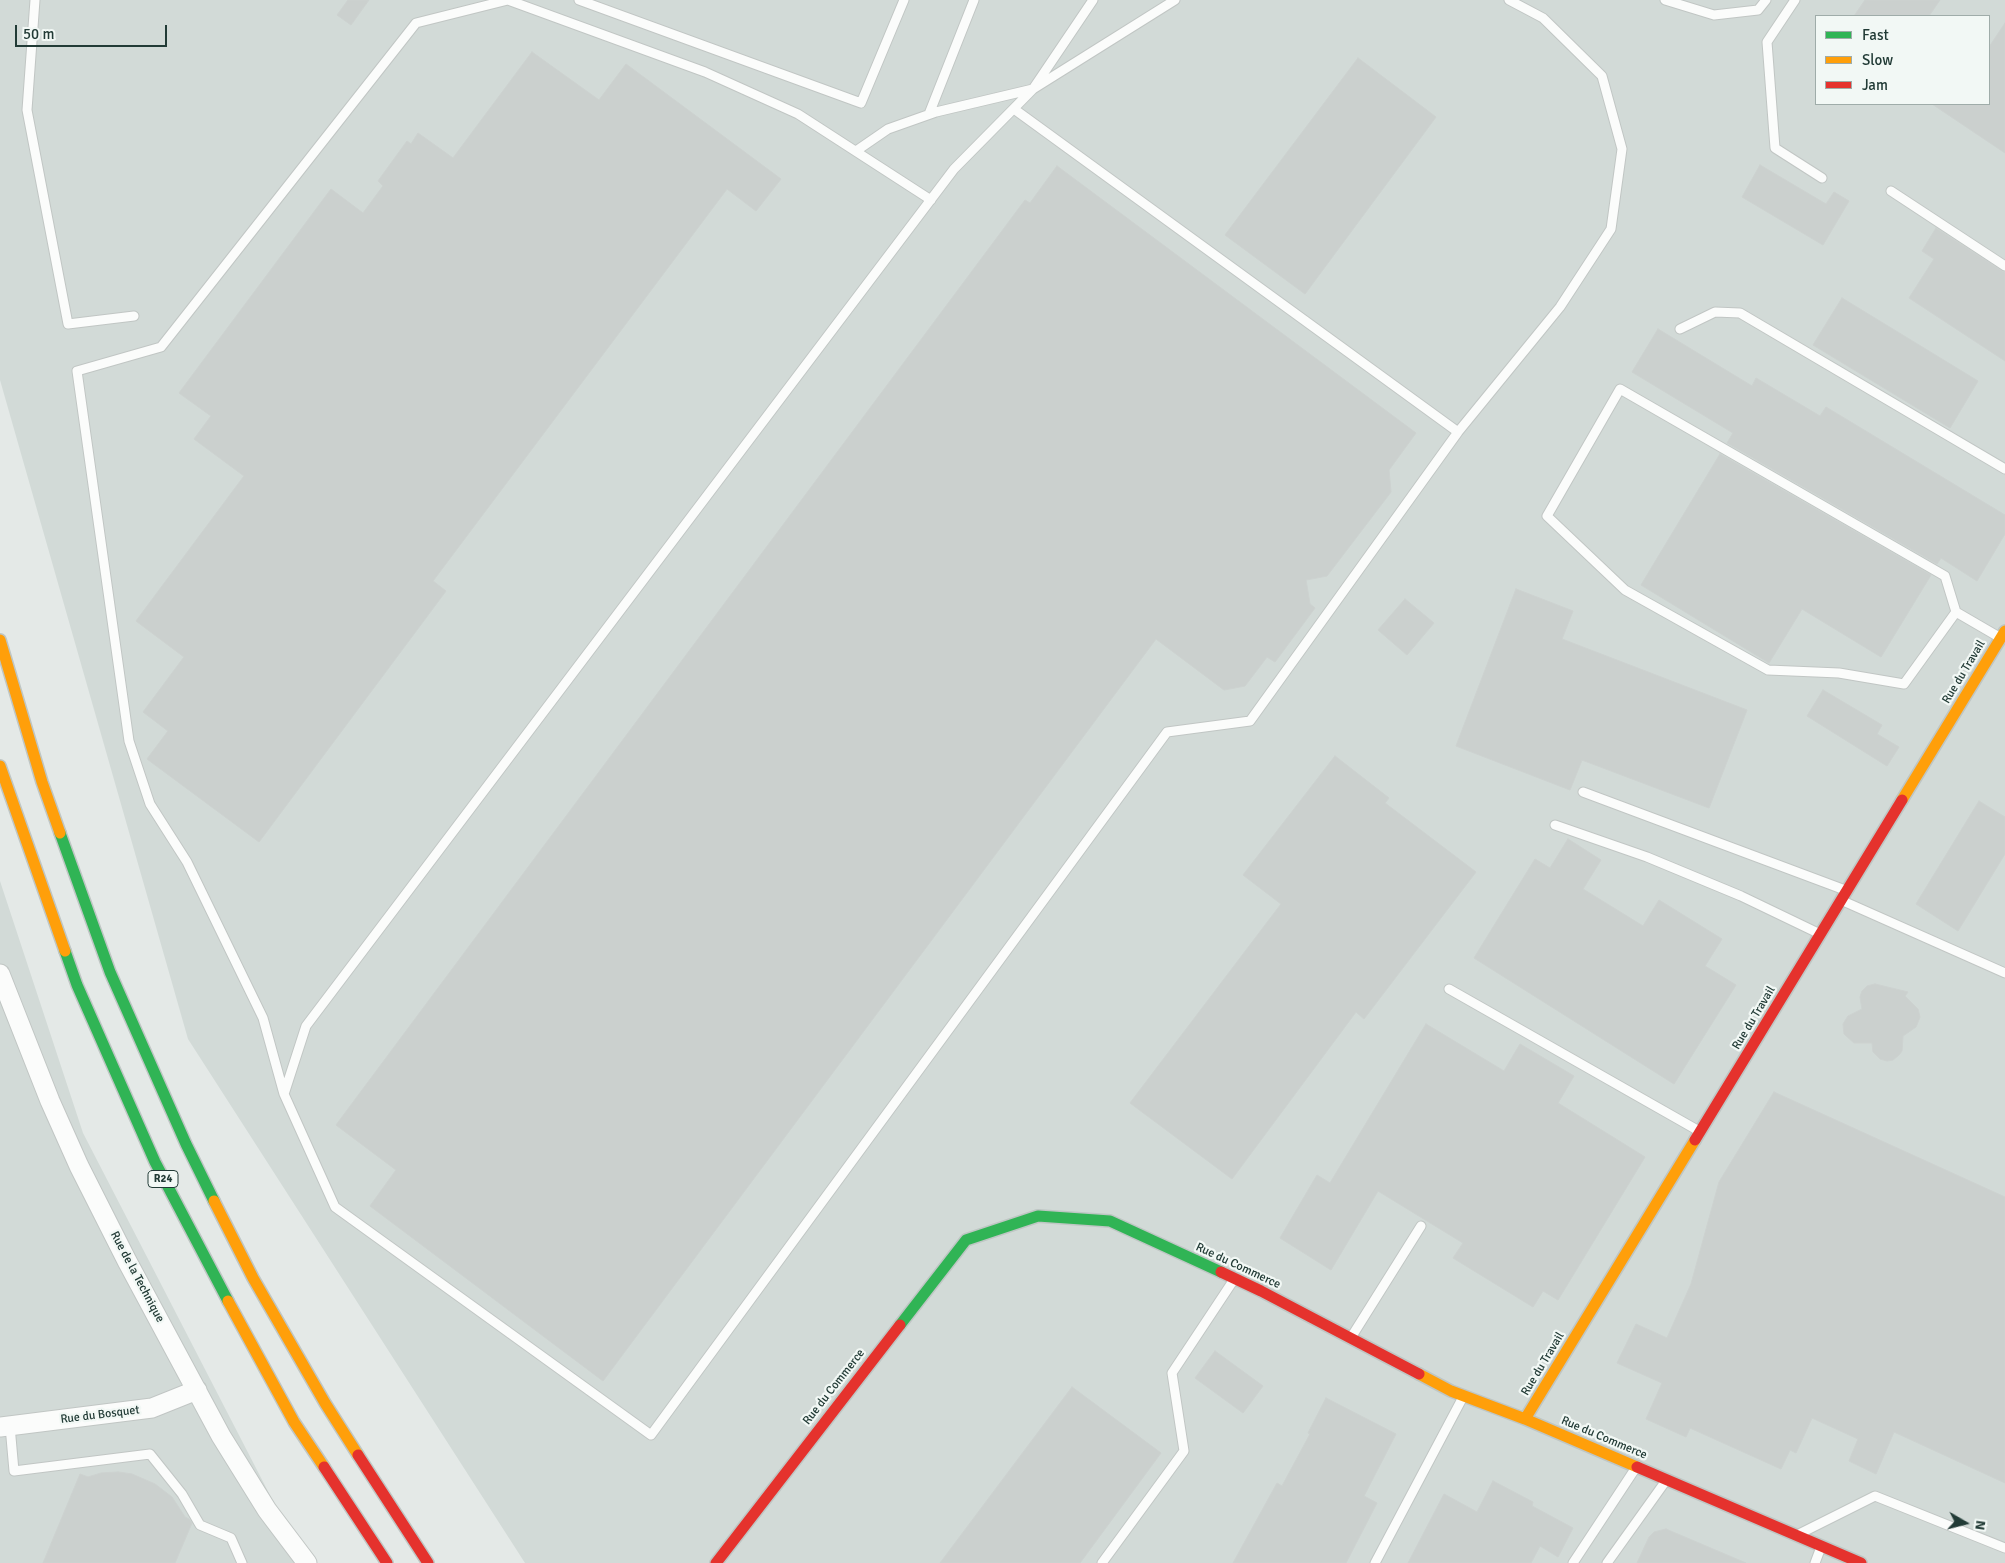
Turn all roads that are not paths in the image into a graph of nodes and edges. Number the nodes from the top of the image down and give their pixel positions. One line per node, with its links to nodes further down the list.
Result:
1 (35, 0): 19 (lane)
2 (579, 0): 3 (lane)
3 (904, 0)
4 (974, 0): 13 (lane)
5 (1093, 0): 11 (lane)
6 (1175, 0): 11 (lane)
7 (1509, 0): 21 (lane)
8 (1665, 0): 9 (lane)
9 (1766, 0)
10 (1795, 0): 15 (lane)
11 (1033, 89): 12 (lane); 13 (lane)
12 (1014, 109): 17 (lane); 21 (lane)
13 (929, 114): 14 (lane)
14 (856, 151): 17 (lane); 34 (lane)
15 (1822, 178)
16 (1891, 191): 18 (lane)
17 (930, 200): 34 (lane)
18 (2005, 266)
19 (134, 316)
20 (1680, 330): 22 (lane)
21 (1458, 432): 34 (lane)
22 (2005, 469)
23 (1956, 612): 23 (lane); 24 (lane)
24 (2003, 635): 29 (main road, Rue du Travail)
25 (0, 640): 52 (main road)
26 (0, 766): 51 (main road, R24)
27 (1583, 792): 29 (lane)
28 (1555, 825): 30 (lane)
29 (1844, 895): 30 (main road, Rue du Travail); 31 (lane)
30 (1820, 935): 35 (main road, Rue du Travail)
31 (2005, 973)
32 (0, 974): 39 (street, Rue de la Technique)
33 (1449, 989): 35 (lane)
34 (284, 1094)
35 (1700, 1132): 41 (main road, Rue du Travail)
36 (1421, 1226): 38 (lane)
37 (1234, 1279): 38 (main road, Rue du Commerce); 48 (main road, Rue du Commerce); 53 (lane)
38 (1351, 1338): 40 (main road, Rue du Commerce)
39 (197, 1390): 42 (street, Rue du Bosquet); 50 (street, Rue de la Technique)
40 (1464, 1395): 41 (main road, Rue du Commerce); 54 (lane)
41 (1526, 1419): 43 (main road, Rue du Commerce)
42 (5, 1427): 49 (lane)
43 (1636, 1467): 44 (main road, Rue du Commerce); 55 (lane)
44 (1667, 1480): 45 (main road, Rue du Commerce); 56 (lane)
45 (1796, 1535): 46 (main road, Rue du Commerce); 47 (lane)
46 (1822, 1546): 57 (lane); 58 (main road, Rue du Commerce)
47 (2005, 1548)
48 (723, 1558)
49 (242, 1563)
50 (307, 1563)
51 (387, 1563)
52 (428, 1563)
53 (1102, 1563)
54 (1375, 1563)
55 (1573, 1563)
56 (1607, 1563)
57 (1815, 1563)
58 (1861, 1563)

